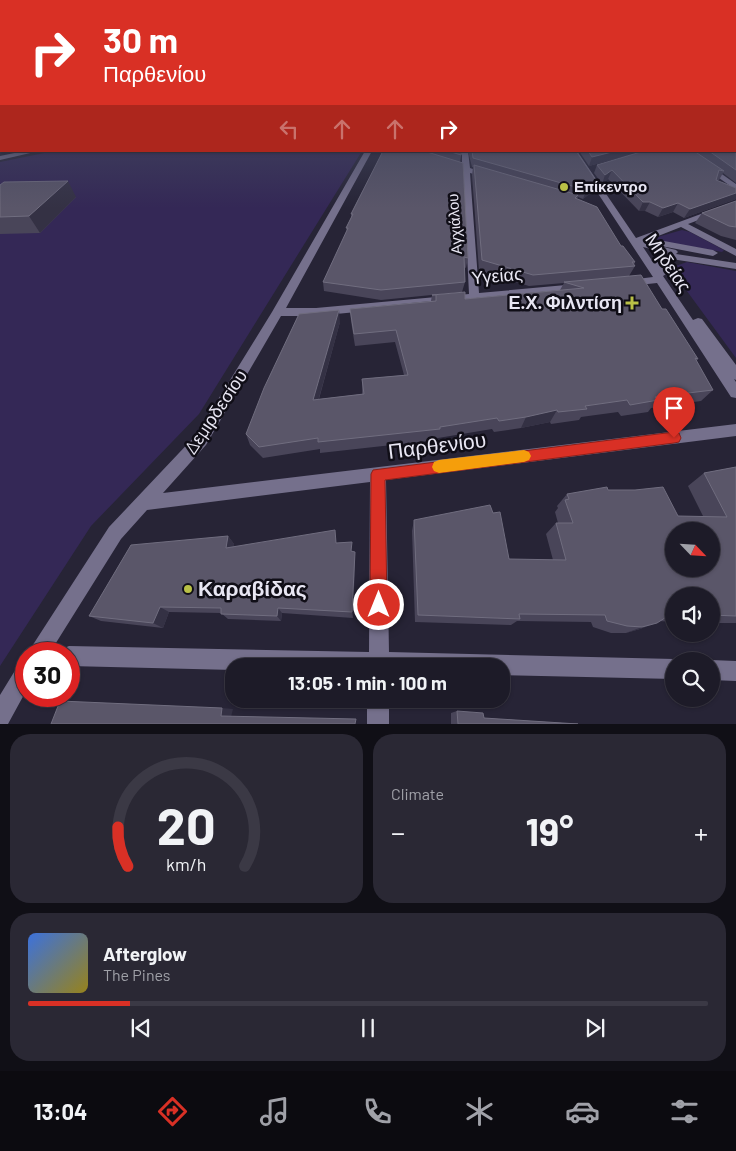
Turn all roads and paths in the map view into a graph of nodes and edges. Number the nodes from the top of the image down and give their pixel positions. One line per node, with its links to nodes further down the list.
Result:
1 (31, 152): 6 (street)
2 (368, 152): 21 (street, Δεμιρδεσίου)
3 (465, 152): 8 (street, Αγχιάλου)
4 (574, 152): 13 (street, Μηδείας)
5 (685, 152): 10 (street)
6 (0, 158)
7 (440, 161): 8 (street)
8 (465, 169): 9 (street); 20 (street, Αγχιάλου)
9 (493, 177)
10 (736, 188)
11 (736, 204): 12 (street)
12 (681, 224): 13 (street); 14 (street)
13 (634, 242): 15 (street); 16 (street); 17 (street, Μηδείας)
14 (736, 253)
15 (736, 258)
16 (736, 264): 22 (street)
17 (659, 280): 18 (street); 23 (street, Μηδείας)
18 (620, 284)
19 (591, 286): 20 (street, Υγείας)
20 (474, 296): 21 (street, Υγείας)
21 (278, 312): 26 (street, Δεμιρδεσίου)
22 (736, 374)
23 (736, 393)
24 (736, 430): 25 (street, Παρθενίου)
25 (378, 474): 26 (street, Παρθενίου); 29 (street)
26 (143, 503): 27 (street, Δεμιρδεσίου)
27 (45, 642)
28 (80, 656): 30 (street)
29 (379, 658)
30 (225, 660)
31 (510, 666): 32 (street)
32 (665, 669)
33 (720, 670): 34 (street)
34 (736, 671)
35 (15, 690): 37 (street)
36 (378, 708): 38 (street)
37 (0, 716)
38 (378, 724)

